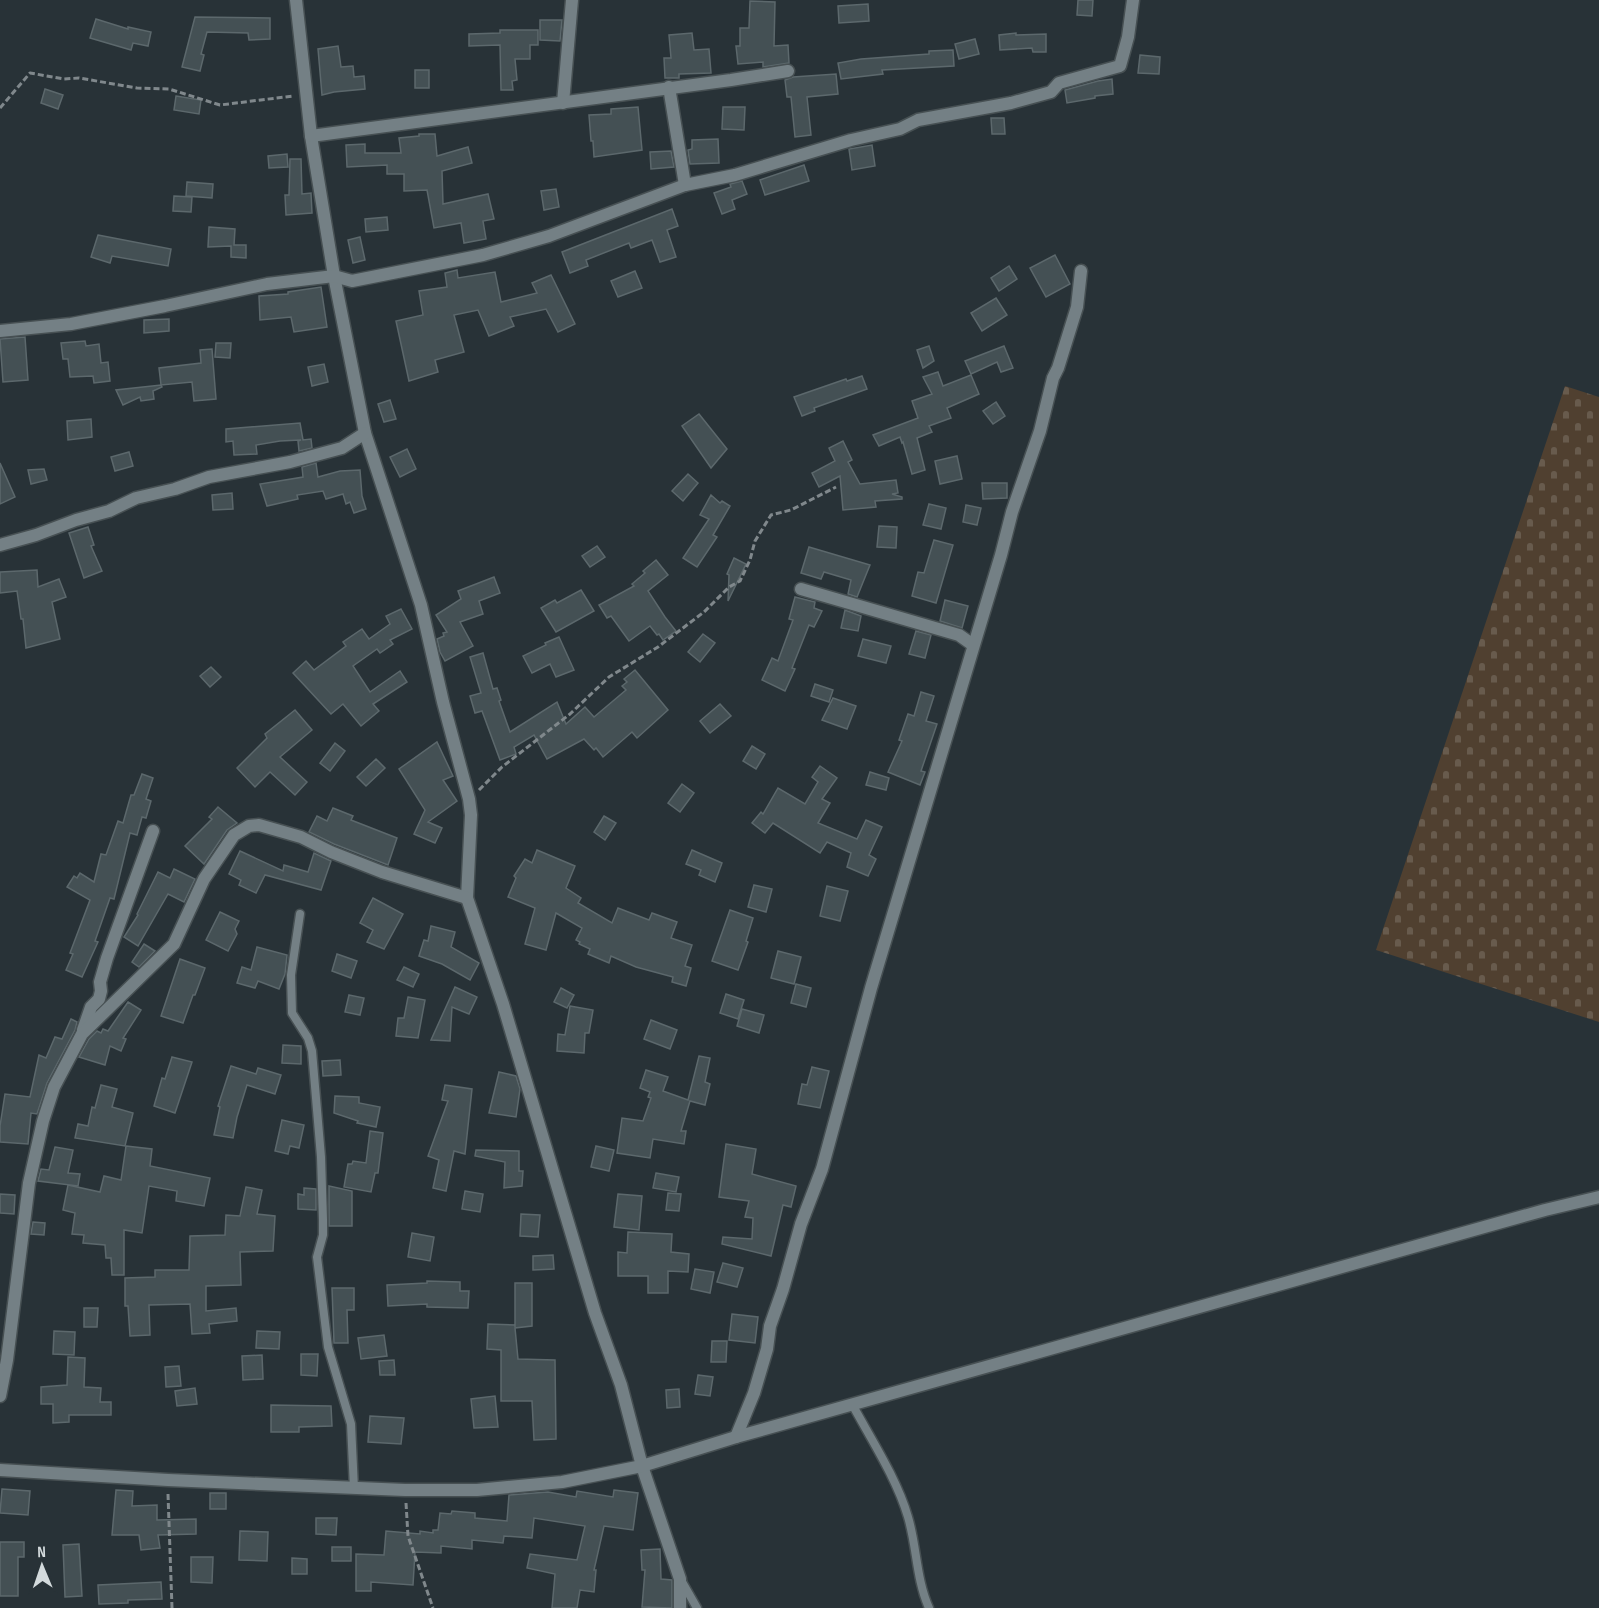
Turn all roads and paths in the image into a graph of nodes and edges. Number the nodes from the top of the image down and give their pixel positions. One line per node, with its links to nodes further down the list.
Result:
1 (296, 0): 6 (street)
2 (572, 0): 7 (street)
3 (1133, 0): 10 (street)
4 (788, 71): 5 (street)
5 (669, 87): 7 (street); 10 (street)
6 (307, 95): 8 (path); 9 (street)
7 (563, 103): 9 (street)
8 (0, 108)
9 (311, 136): 12 (street)
10 (685, 185): 12 (street)
11 (1081, 271): 18 (street)
12 (334, 276): 13 (street); 14 (street)
13 (0, 331)
14 (365, 433): 16 (street); 19 (street)
15 (836, 487): 19 (path)
16 (0, 545)
17 (801, 589): 18 (street)
18 (973, 645): 28 (street)
19 (469, 799): 21 (street)
20 (153, 831): 23 (street)
21 (467, 898): 23 (street); 29 (street)
22 (300, 914): 32 (lane)
23 (82, 1034): 25 (street)
24 (1599, 1197): 27 (street)
25 (3, 1360): 26 (street)
26 (0, 1396)
27 (852, 1404): 28 (street); 39 (lane)
28 (736, 1437): 29 (street)
29 (642, 1466): 33 (street); 34 (street)
30 (0, 1470): 31 (street)
31 (168, 1480): 32 (street); 35 (path)
32 (354, 1489): 33 (street)
33 (405, 1490): 36 (path)
34 (680, 1578): 37 (street); 38 (lane)
35 (172, 1608)
36 (433, 1608)
37 (680, 1608)
38 (698, 1608)
39 (929, 1608)

